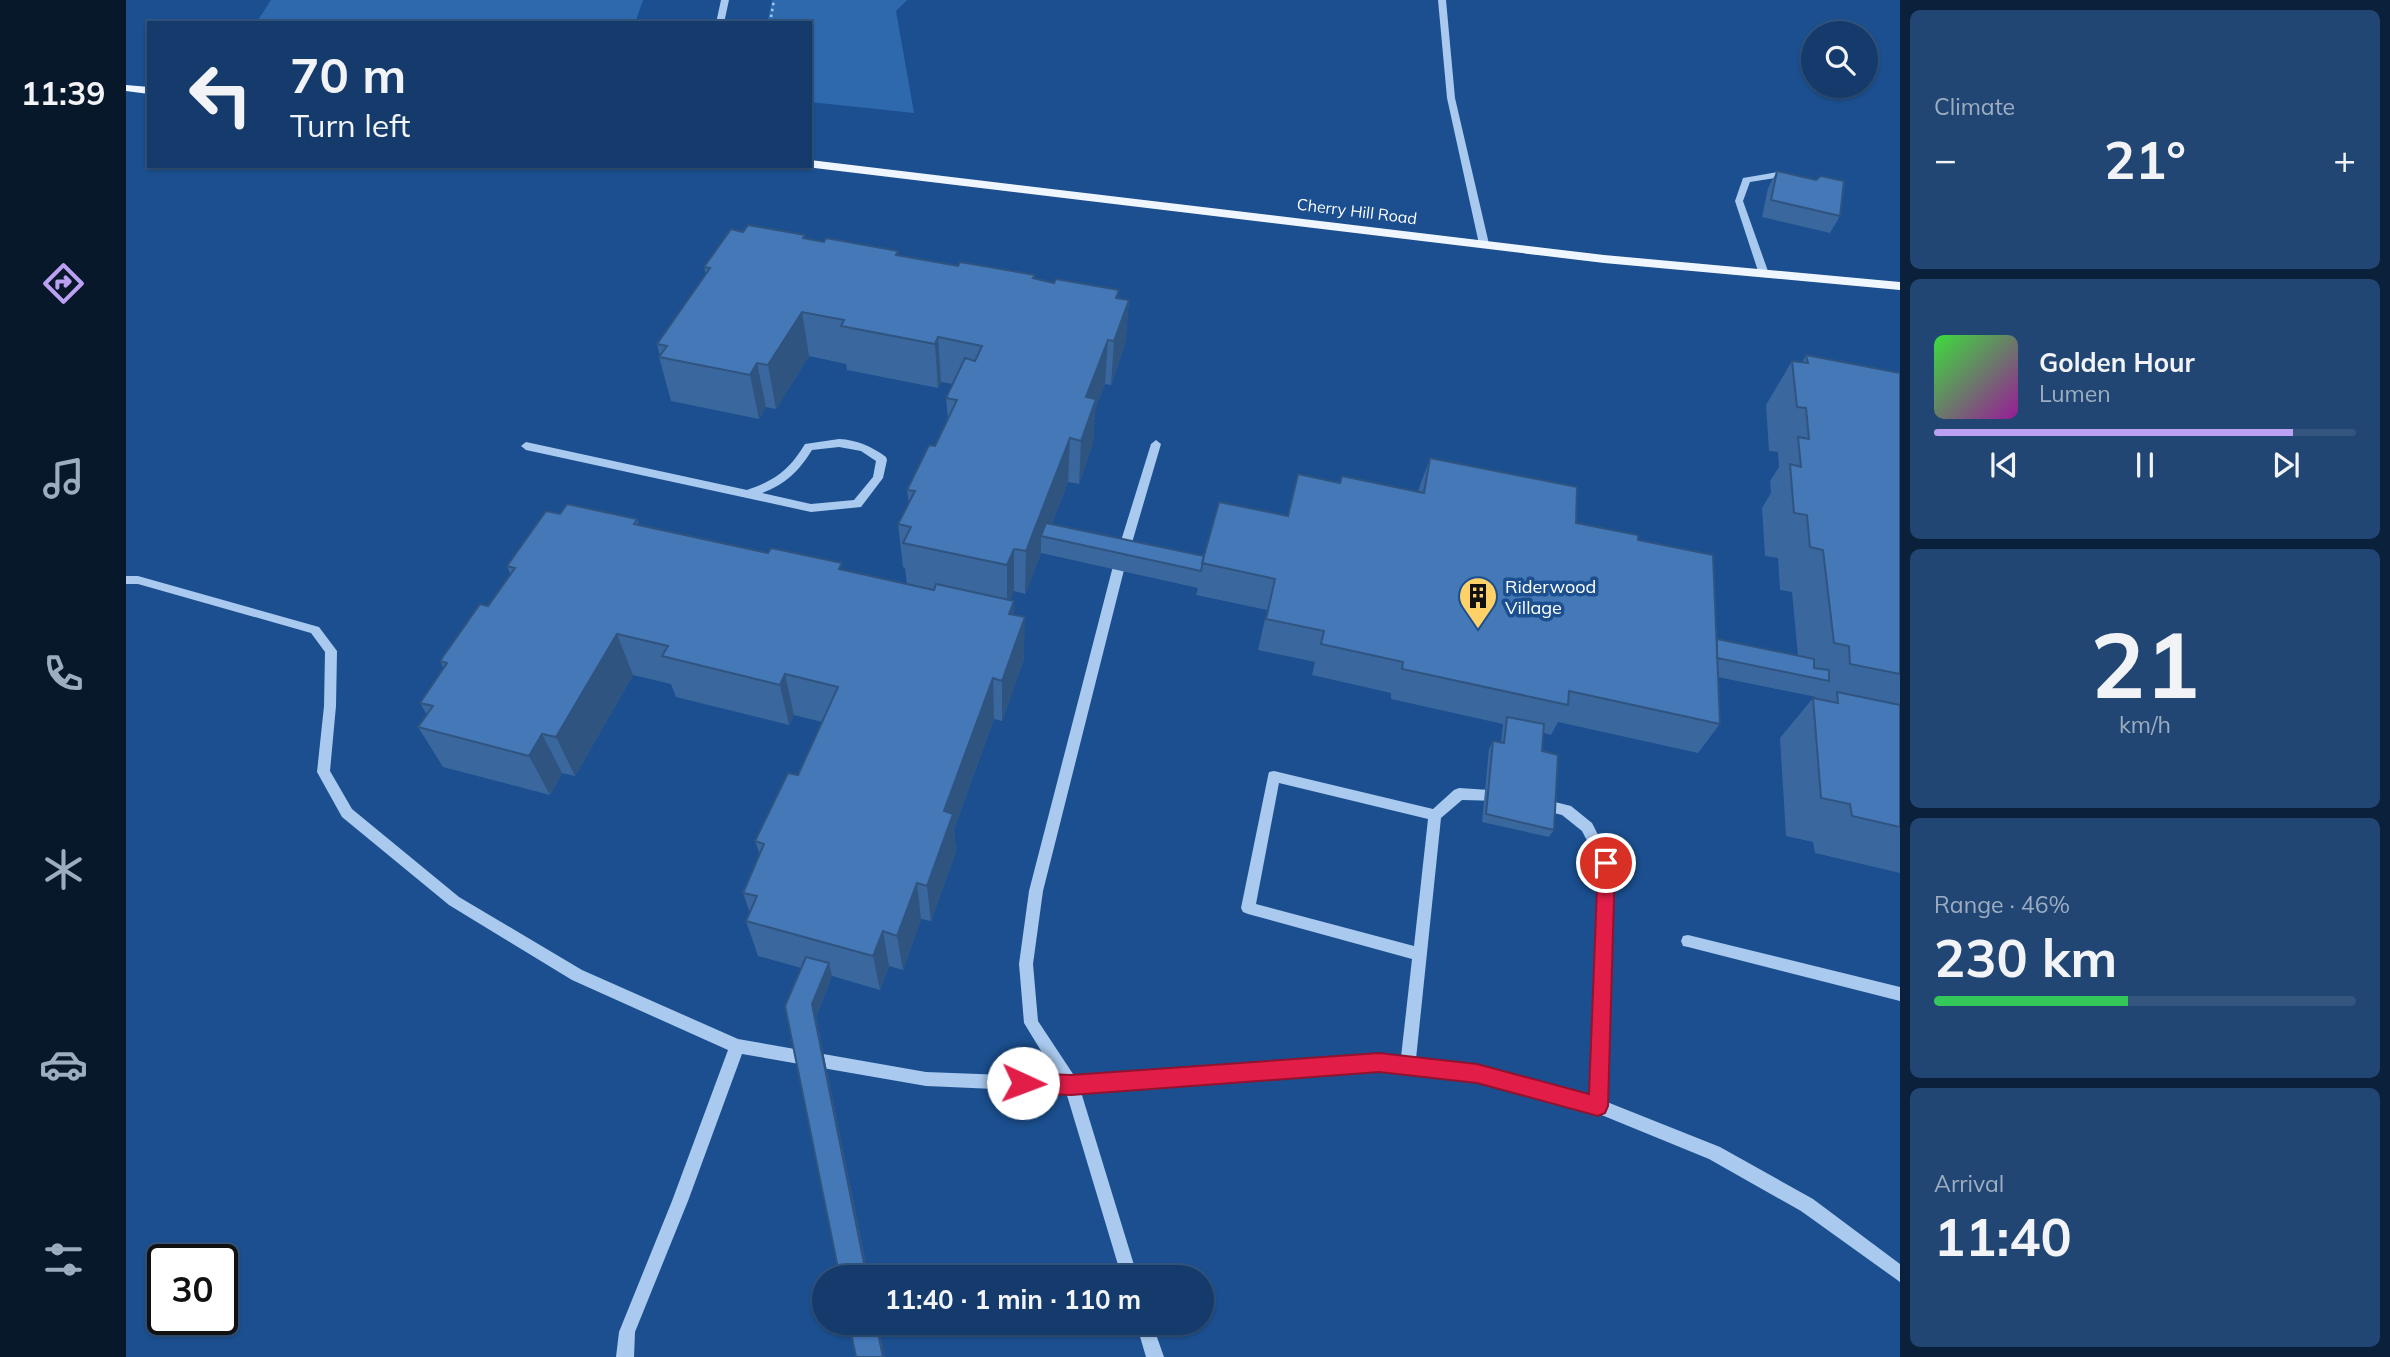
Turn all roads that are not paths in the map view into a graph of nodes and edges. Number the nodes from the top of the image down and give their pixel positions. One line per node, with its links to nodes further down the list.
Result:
1 (725, 0): 3 (street)
2 (1442, 0): 8 (street)
3 (720, 21)
4 (126, 88): 5 (main road)
5 (147, 91)
6 (812, 164): 8 (main road, Cherry Hill Road)
7 (1779, 175): 9 (street)
8 (1484, 244): 9 (main road, Cherry Hill Road)
9 (1764, 274): 10 (main road, Cherry Hill Road)
10 (1900, 286)
11 (1156, 444): 21 (street)
12 (526, 446): 13 (street)
13 (748, 494): 13 (street)
14 (126, 580): 19 (street)
15 (1435, 815): 17 (street); 17 (street); 22 (street)
16 (1688, 941): 18 (street)
17 (1420, 954): 20 (street)
18 (1900, 994)
19 (737, 1046): 21 (street); 26 (street)
20 (1408, 1066): 21 (street); 22 (street)
21 (1071, 1085): 23 (street)
22 (1598, 1106): 24 (street)
23 (1126, 1265)
24 (1900, 1274)
25 (1148, 1335): 27 (street)
26 (625, 1357)
27 (1155, 1357)

